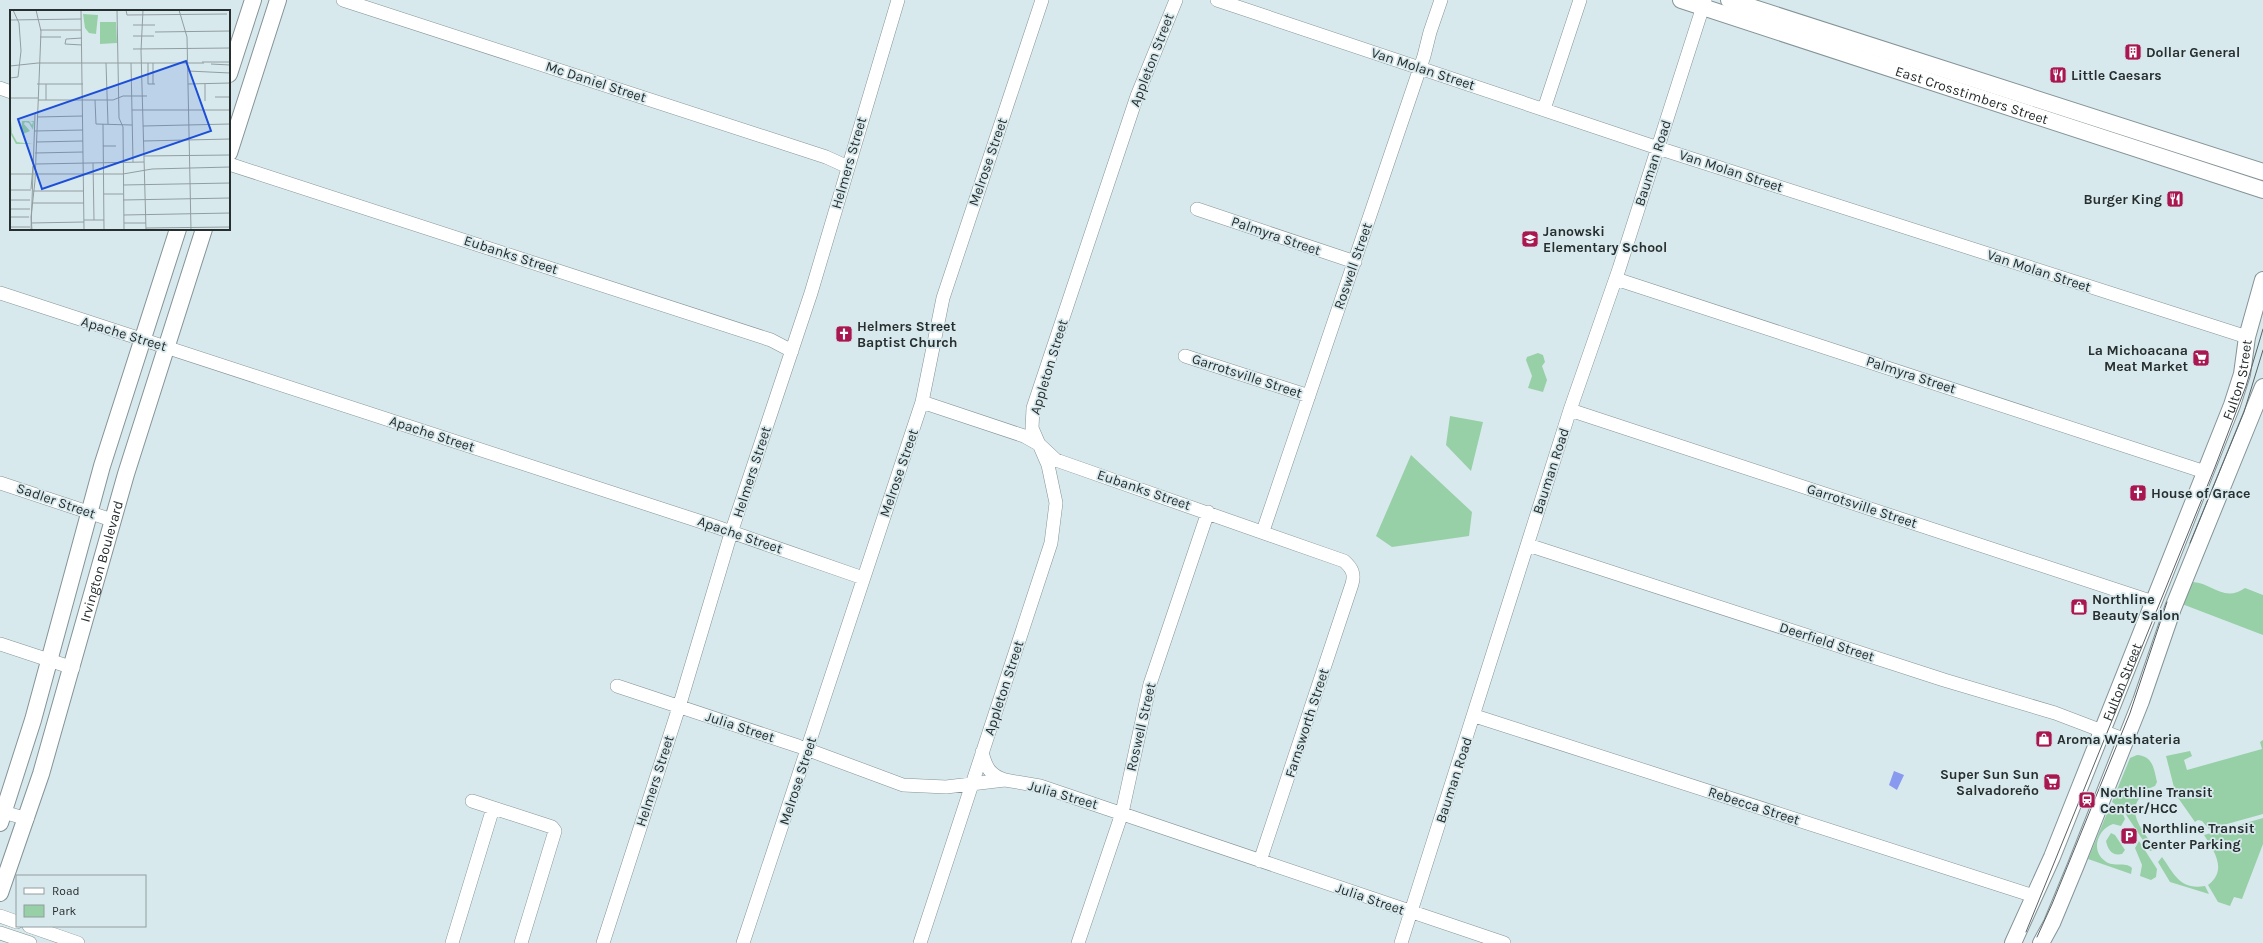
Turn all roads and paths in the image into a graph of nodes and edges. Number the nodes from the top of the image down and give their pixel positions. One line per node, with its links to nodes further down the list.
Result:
1 (253, 0): 15 (main road)
2 (278, 0): 20 (main road)
3 (343, 0): 23 (street, Mc Daniel Street)
4 (898, 0): 23 (street, Helmers Street)
5 (1042, 0): 40 (street, Melrose Street)
6 (1176, 0): 42 (street, Appleton Street)
7 (1217, 0): 14 (street, Van Molan Street)
8 (1441, 0): 14 (street, Roswell Street)
9 (1580, 0): 18 (street)
10 (1681, 0): 12 (main road, East Crosstimbers Street)
11 (1729, 0): 13 (main road, East Crosstimbers Street)
12 (1704, 4): 13 (main road, East Crosstimbers Street); 19 (street, Bauman Road)
13 (1828, 40): 21 (main road, East Crosstimbers Street)
14 (1420, 68): 18 (street, Van Molan Street); 29 (street, Roswell Street)
15 (230, 71)
16 (0, 88): 17 (street)
17 (10, 92)
18 (1544, 109): 19 (street, Van Molan Street)
19 (1658, 148): 30 (street, Bauman Road); 33 (street, Van Molan Street)
20 (230, 150)
21 (2172, 152): 24 (main road, East Crosstimbers Street); 25 (main road, East Crosstimbers Street)
22 (230, 164): 36 (street, Eubanks Street)
23 (848, 167): 36 (street, Helmers Street)
24 (2263, 172)
25 (2263, 190)
26 (1198, 209): 29 (street, Palmyra Street)
27 (178, 230): 34 (main road, Irvington Boulevard)
28 (204, 230): 35 (main road, Irvington Boulevard)
29 (1355, 262): 39 (street, Roswell Street)
30 (1616, 279): 41 (street, Bauman Road); 44 (street, Palmyra Street)
31 (2263, 280): 33 (main road, Fulton Street)
32 (0, 293): 34 (street, Apache Street)
33 (2247, 337): 44 (main road, Fulton Street)
34 (143, 340): 35 (street, Apache Street); 46 (main road, Irvington Boulevard)
35 (165, 347): 48 (main road, Irvington Boulevard); 50 (street, Apache Street)
36 (792, 351): 50 (street, Helmers Street)
37 (1185, 356): 39 (street, Garrotsville Street)
38 (2263, 387): 64 (main road, Fulton Street)
39 (1309, 396): 49 (street, Roswell Street)
40 (922, 402): 42 (street); 52 (street, Melrose Street)
41 (1570, 410): 51 (street, Bauman Road); 55 (street, Garrotsville Street)
42 (1028, 432): 43 (street, Appleton Street)
43 (1052, 462): 47 (street, Eubanks Street); 66 (street, Appleton Street)
44 (2206, 472): 55 (main road, Fulton Street)
45 (0, 483): 46 (street, Sadler Street)
46 (88, 512): 48 (street, Sadler Street); 54 (main road, Irvington Boulevard)
47 (1208, 512): 49 (street, Eubanks Street); 71 (street, Roswell Street)
48 (112, 520): 56 (main road, Irvington Boulevard)
49 (1263, 531): 53 (street, Eubanks Street)
50 (731, 533): 52 (street, Apache Street); 61 (street, Helmers Street)
51 (1528, 545): 62 (street, Bauman Road); 63 (street, Deerfield Street)
52 (863, 578): 65 (street, Melrose Street)
53 (1352, 584): 74 (street, Farnsworth Street)
54 (64, 602): 56 (main road); 58 (main road, Irvington Boulevard)
55 (2153, 602): 63 (main road, Fulton Street)
56 (80, 638): 59 (main road, Irvington Boulevard)
57 (0, 644): 58 (street)
58 (49, 661): 59 (street); 72 (main road, Irvington Boulevard)
59 (73, 668): 73 (main road, Irvington Boulevard)
60 (617, 686): 61 (street, Julia Street)
61 (679, 707): 65 (street, Julia Street); 86 (street, Helmers Street)
62 (1474, 716): 76 (street, Rebecca Street); 77 (street, Bauman Road)
63 (2102, 731): 64 (street, Deerfield Street); 76 (main road, Fulton Street)
64 (2126, 740): 93 (main road, Fulton Street)
65 (808, 750): 68 (street, Julia Street); 87 (street, Melrose Street)
66 (982, 752): 67 (street); 68 (street, Appleton Street)
67 (1005, 780): 68 (street, Julia Street); 71 (street, Julia Street)
68 (972, 785): 88 (street, Appleton Street)
69 (472, 801): 70 (street)
70 (493, 808): 84 (street); 85 (street)
71 (1122, 813): 74 (street, Julia Street); 89 (street, Roswell Street)
72 (1, 815): 73 (street)
73 (27, 819): 75 (main road, Irvington Boulevard)
74 (1260, 861): 77 (street, Julia Street)
75 (0, 894)
76 (2034, 896): 92 (main road, Fulton Street)
77 (1411, 913): 90 (street, Bauman Road); 91 (street, Julia Street)
78 (0, 916): 79 (street)
79 (16, 922)
80 (32, 927): 83 (street)
81 (0, 933): 82 (street)
82 (30, 943)
83 (78, 943)
84 (452, 943)
85 (521, 943)
86 (603, 943)
87 (743, 943)
88 (920, 943)
89 (1078, 943)
90 (1401, 943)
91 (1504, 943)
92 (2013, 943)
93 (2041, 943)

